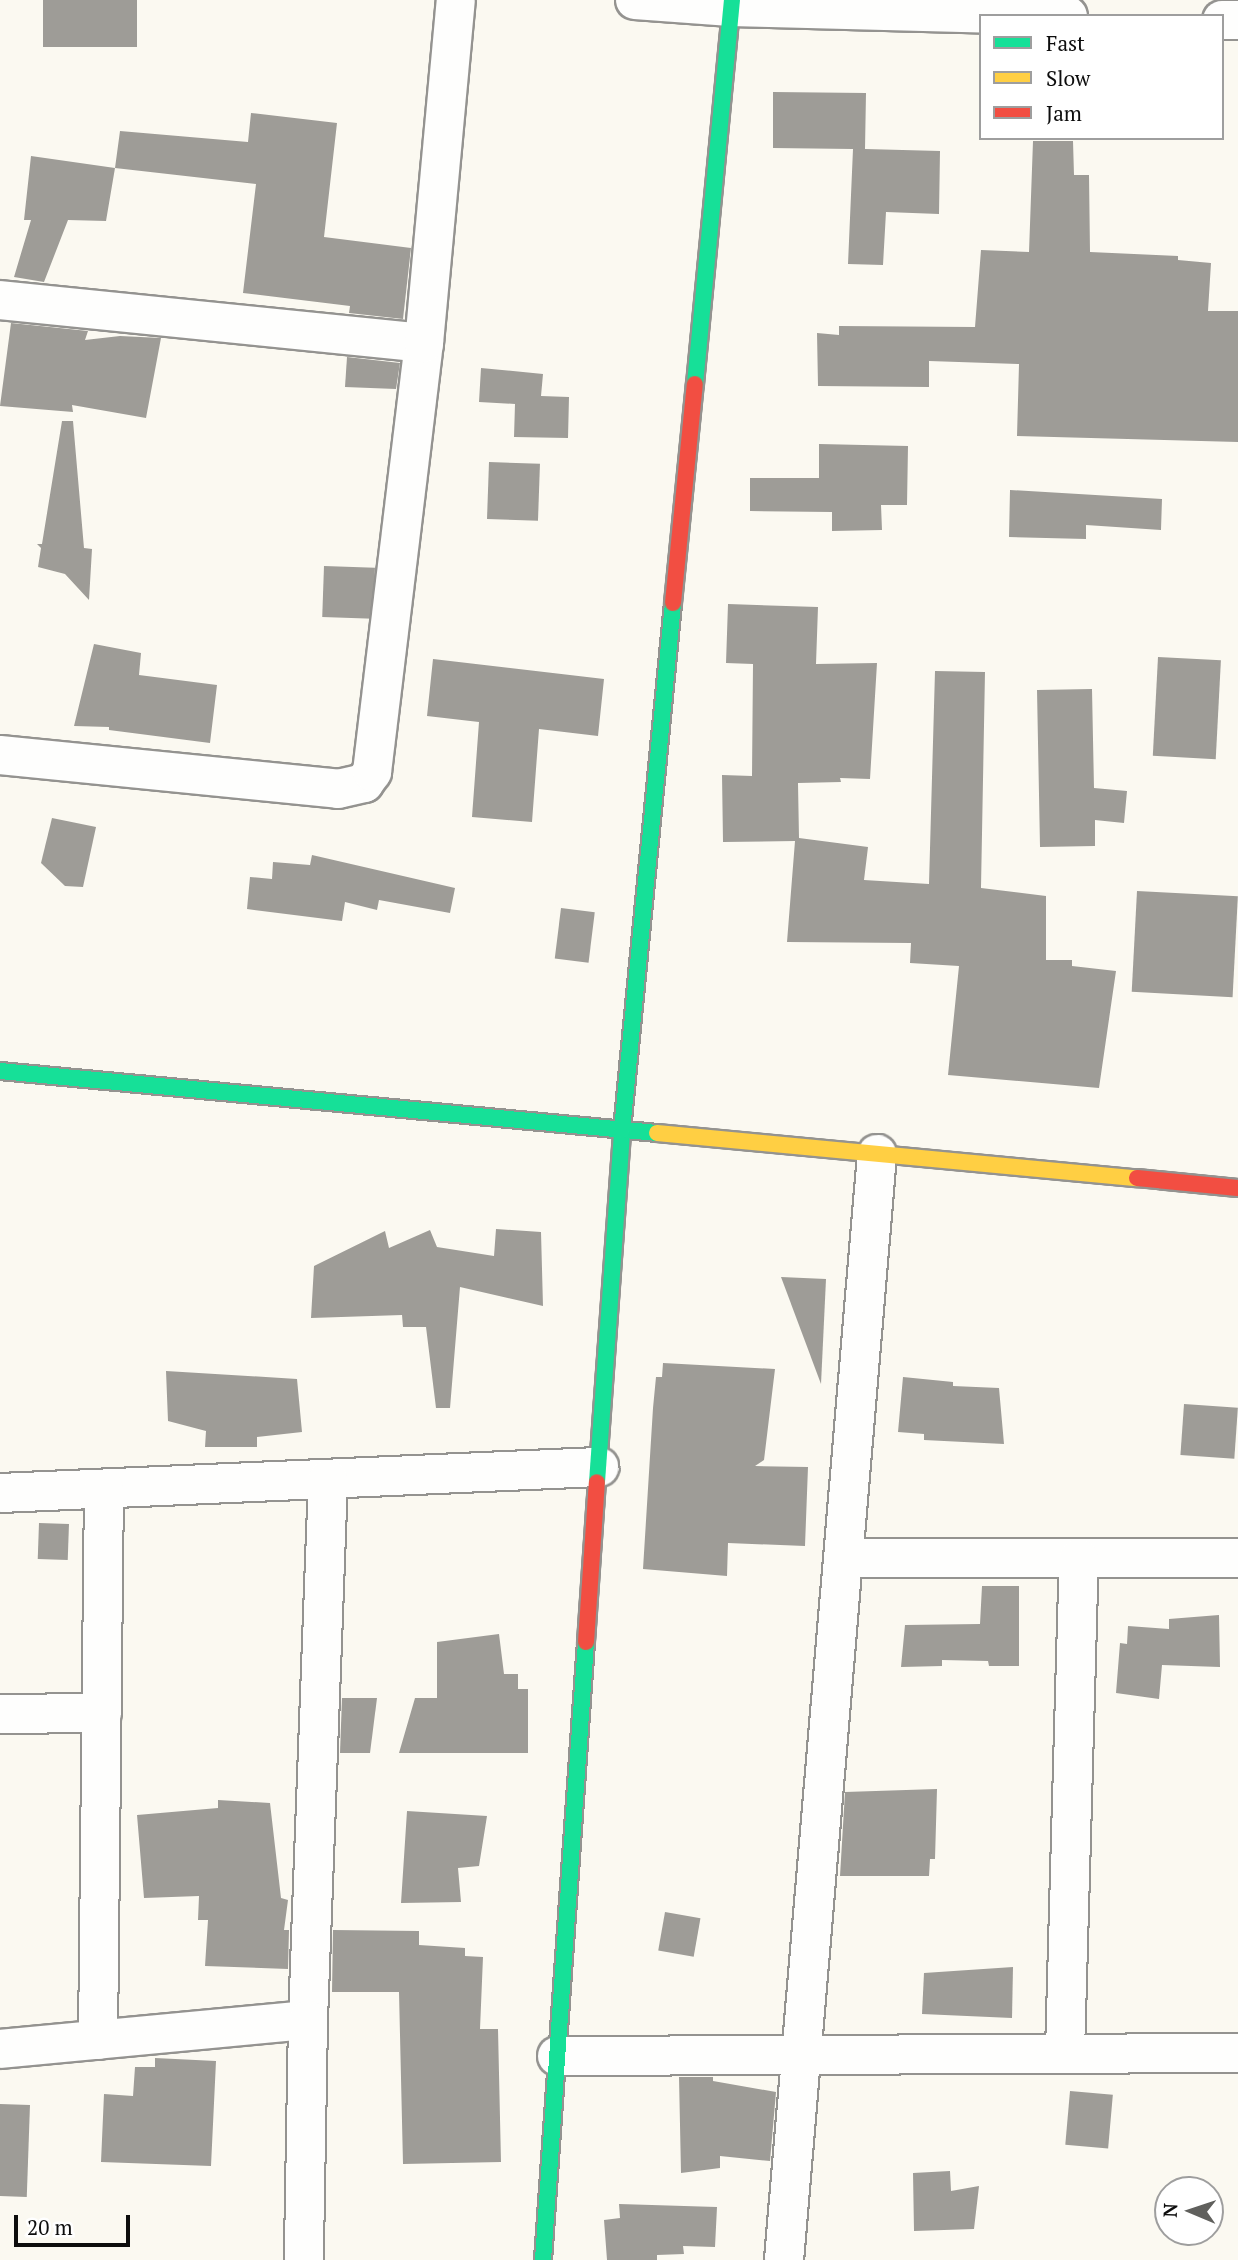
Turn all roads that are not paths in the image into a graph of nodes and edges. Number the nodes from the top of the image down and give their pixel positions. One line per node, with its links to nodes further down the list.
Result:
1 (456, 0): 6 (street)
2 (635, 0): 3 (street)
3 (732, 3): 4 (street); 9 (street)
4 (1016, 14)
5 (0, 300): 6 (street)
6 (424, 343): 7 (street)
7 (0, 755)
8 (0, 1071): 9 (street)
9 (622, 1130): 10 (street); 12 (street)
10 (877, 1154): 11 (street); 16 (street)
11 (1238, 1188)
12 (598, 1466): 13 (street); 26 (street)
13 (328, 1479): 14 (street); 21 (street)
14 (104, 1489): 15 (street); 19 (street)
15 (0, 1493)
16 (843, 1558): 17 (street); 27 (street)
17 (1079, 1558): 18 (street); 24 (street)
18 (1238, 1558)
19 (102, 1713): 20 (street); 22 (street)
20 (0, 1714)
21 (308, 2020): 22 (street); 28 (street)
22 (98, 2039): 23 (street)
23 (0, 2049)
24 (1065, 2052): 25 (street); 27 (street)
25 (1238, 2053)
26 (557, 2056): 27 (street); 29 (street)
27 (801, 2056): 30 (street)
28 (304, 2260)
29 (543, 2260)
30 (784, 2260)

